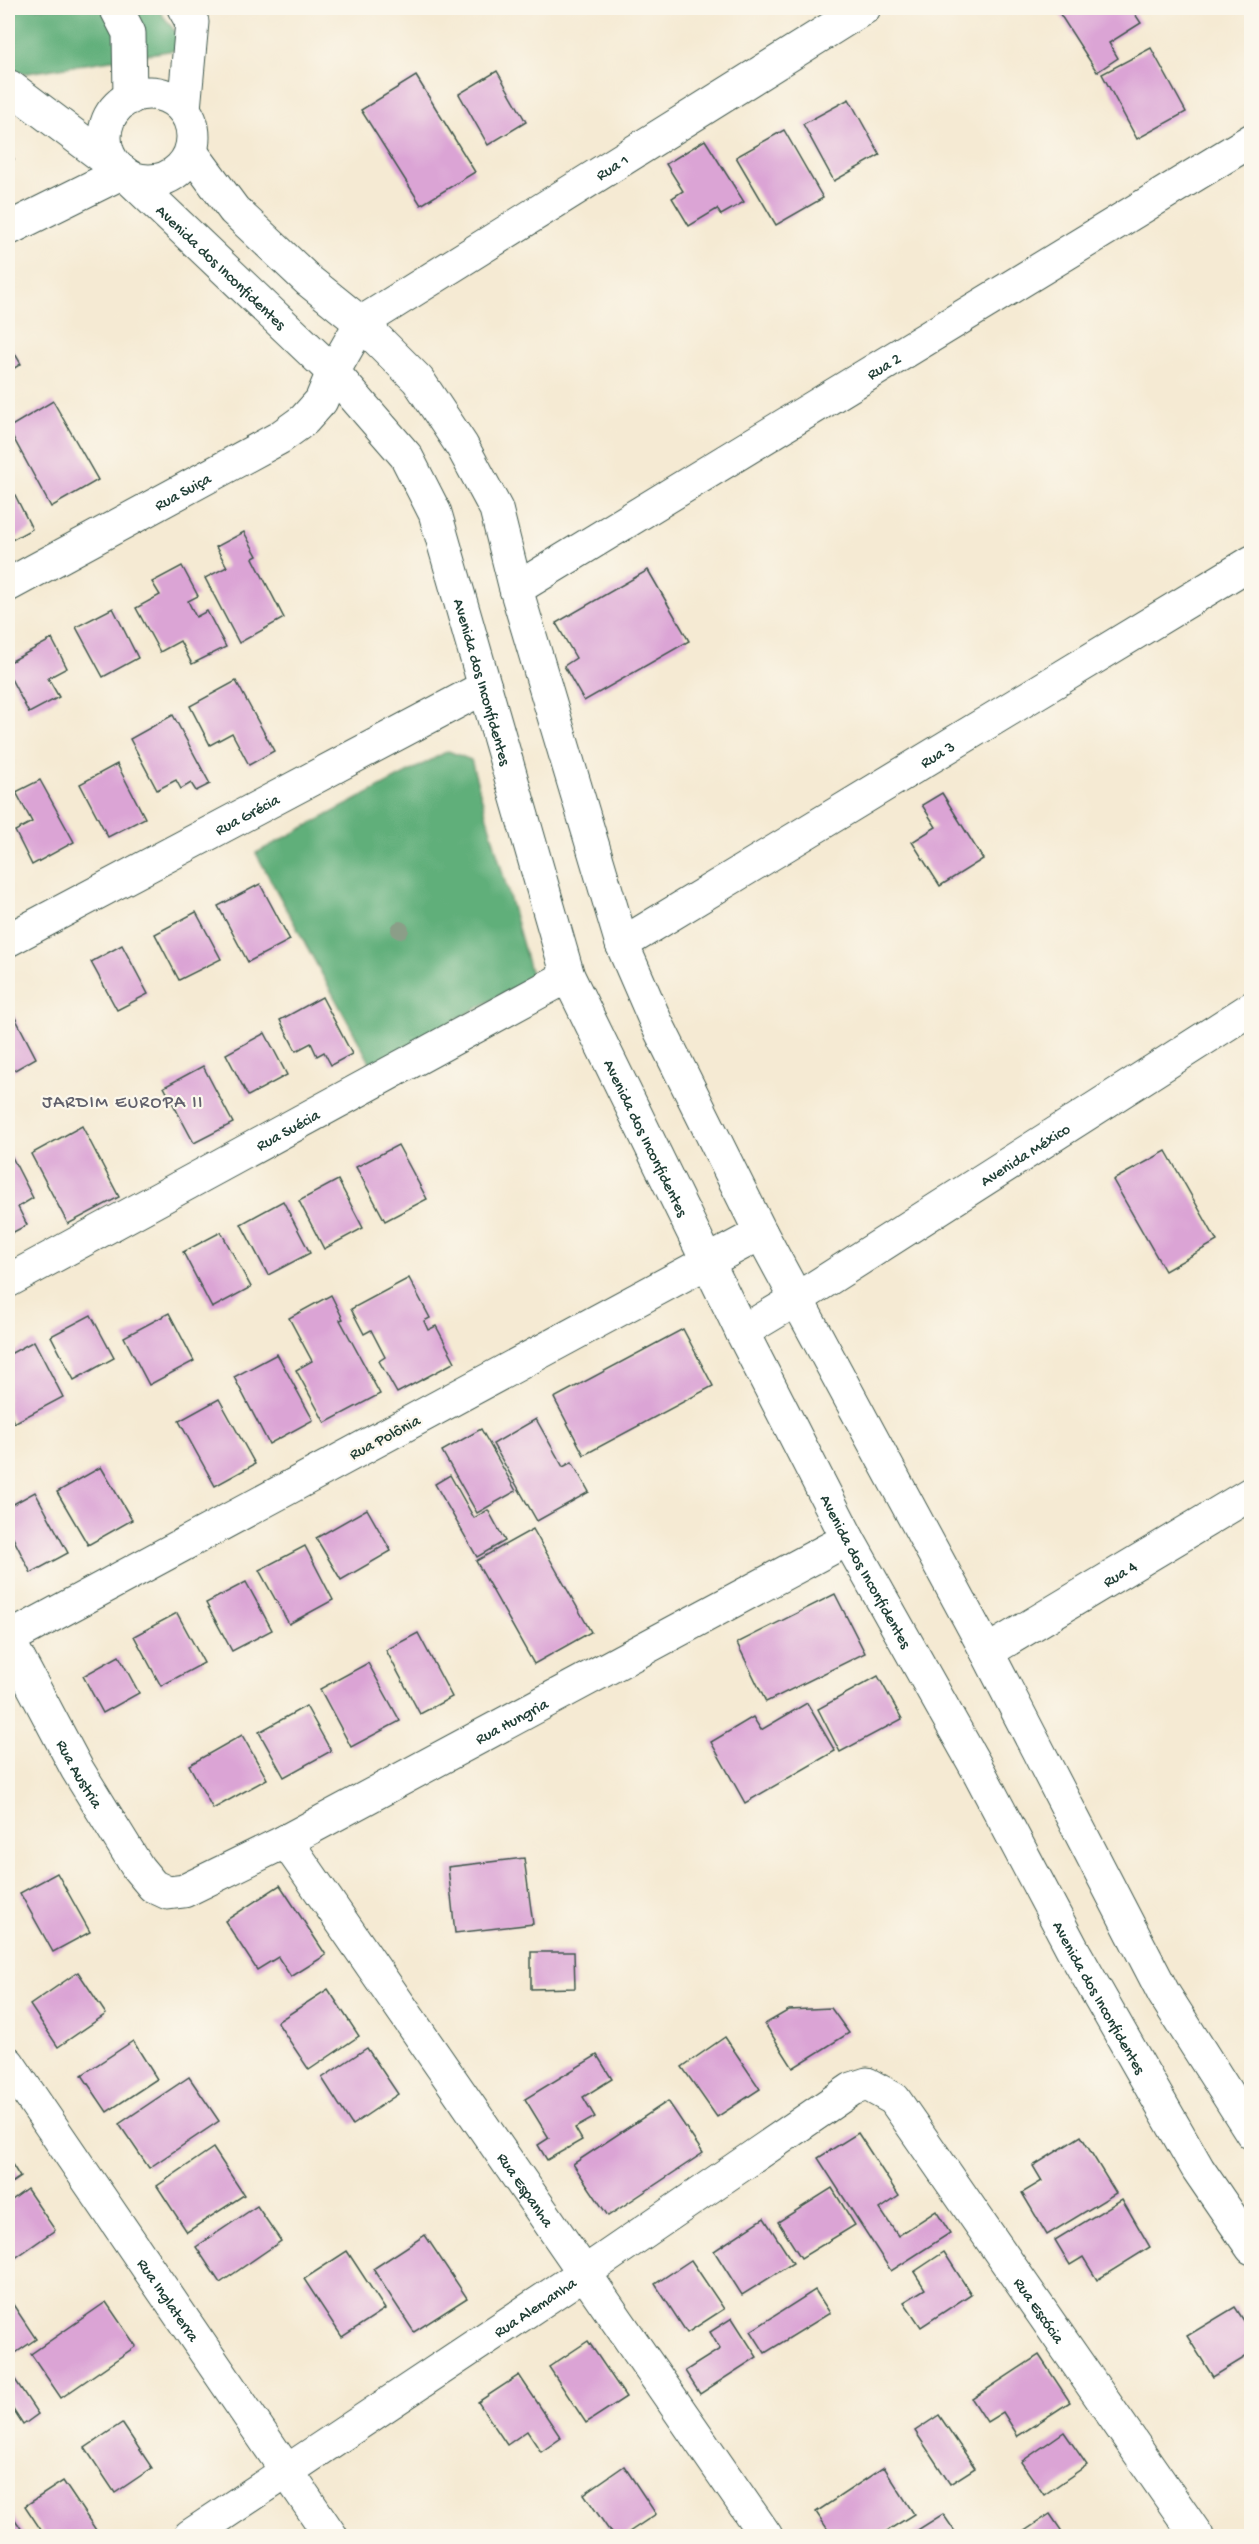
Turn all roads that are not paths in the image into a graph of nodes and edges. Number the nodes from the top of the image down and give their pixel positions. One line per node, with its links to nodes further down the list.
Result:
1 (116, 8): 5 (street)
2 (184, 8): 6 (street)
3 (864, 8): 11 (street, Rua 1)
4 (10, 87): 9 (street, Avenida dos Inconfidentes)
5 (130, 98): 6 (street); 9 (street)
6 (184, 109): 8 (street)
7 (1251, 140): 15 (street, Rua 2)
8 (191, 152): 9 (street); 11 (street)
9 (123, 172): 10 (street); 12 (street, Avenida dos Inconfidentes)
10 (8, 230)
11 (361, 323): 12 (street, Rua Suiça); 15 (street)
12 (333, 372): 14 (street, Rua Suiça); 16 (street, Avenida dos Inconfidentes)
13 (1251, 562): 18 (street, Rua 3)
14 (8, 585)
15 (516, 589): 18 (street)
16 (485, 687): 17 (street, Rua Grécia); 19 (street, Avenida dos Inconfidentes)
17 (8, 940)
18 (622, 944): 21 (street)
19 (568, 976): 22 (street, Avenida dos Inconfidentes); 23 (street, Rua Suécia)
20 (1251, 1008): 24 (street, Avenida México)
21 (761, 1233): 22 (street, Rua Polônia); 24 (street)
22 (708, 1261): 25 (street, Avenida dos Inconfidentes); 28 (street, Rua Polônia)
23 (8, 1281)
24 (797, 1299): 25 (street, Avenida México); 29 (street)
25 (742, 1332): 27 (street, Avenida dos Inconfidentes)
26 (1251, 1492): 29 (street, Rua 4)
27 (848, 1539): 30 (street, Rua Hungria); 35 (street, Avenida dos Inconfidentes)
28 (8, 1639): 31 (street, Rua Austria)
29 (987, 1652): 34 (street)
30 (286, 1841): 31 (street, Rua Hungria); 36 (street, Rua Espanha)
31 (168, 1893)
32 (8, 2063): 37 (street, Rua Inglaterra)
33 (879, 2089): 36 (street, Rua Alemanha); 41 (street, Rua Escócia)
34 (1251, 2133)
35 (1251, 2248)
36 (584, 2273): 37 (street, Rua Alemanha); 40 (street, Rua Espanha)
37 (287, 2472): 38 (street, Rua Alemanha); 39 (street, Rua Inglaterra)
38 (190, 2536)
39 (331, 2536)
40 (766, 2536)
41 (1197, 2536)

